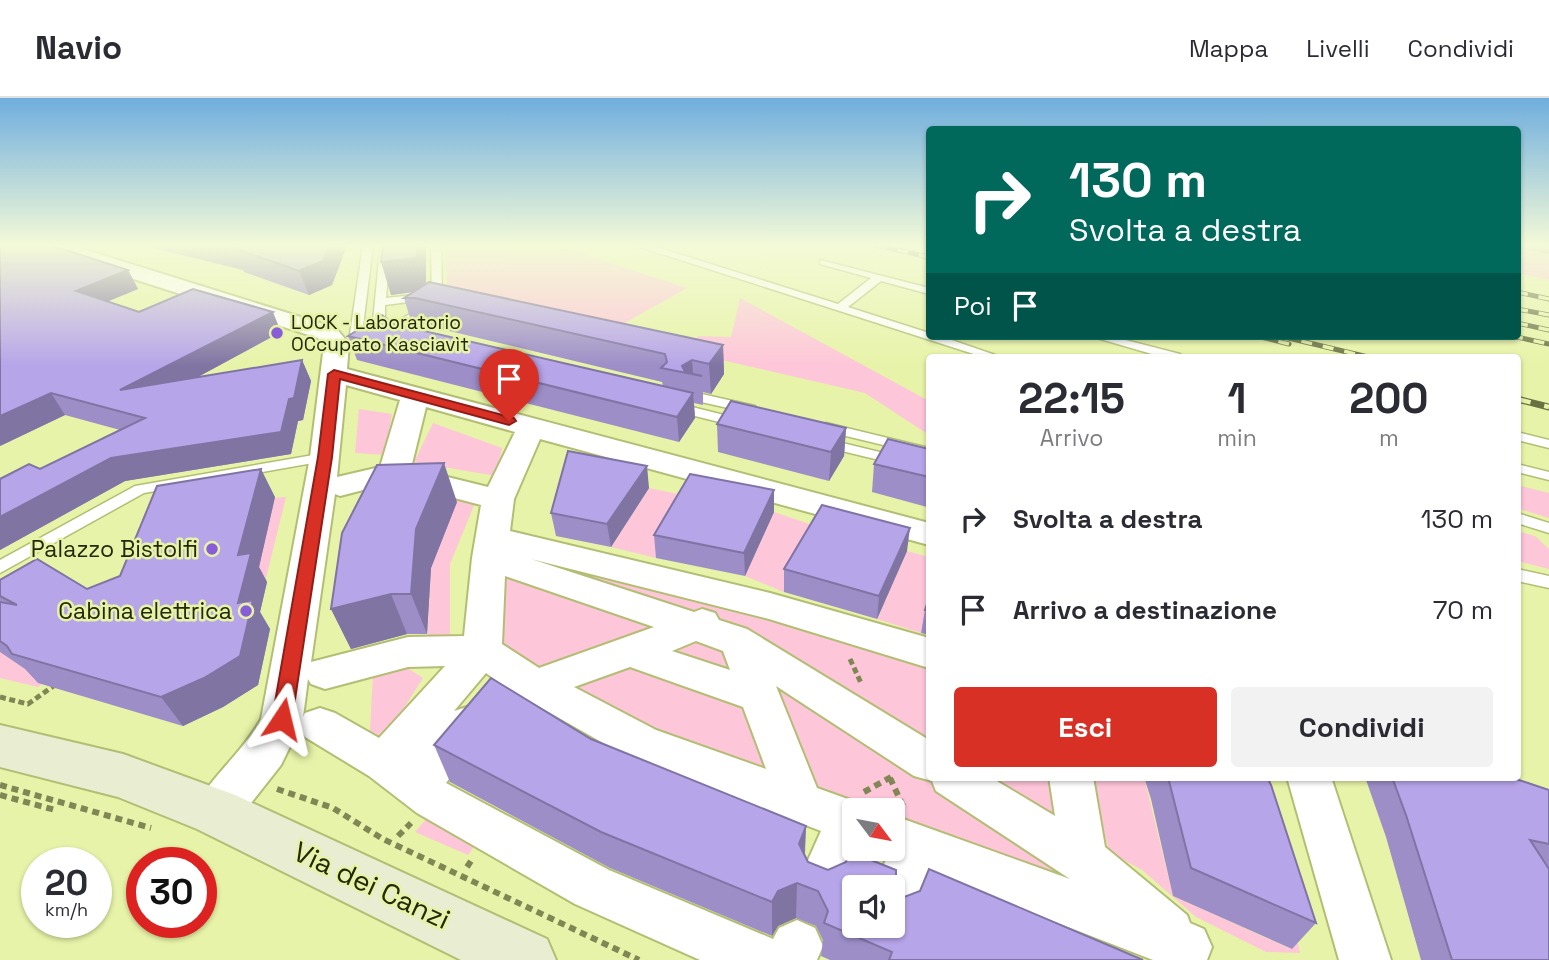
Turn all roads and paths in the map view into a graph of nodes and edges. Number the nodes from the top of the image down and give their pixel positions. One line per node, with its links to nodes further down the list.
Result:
1 (175, 285): 13 (street)
2 (358, 285): 13 (lane)
3 (382, 285): 10 (lane)
4 (437, 285): 9 (lane)
5 (765, 285): 11 (lane)
6 (869, 285): 11 (lane)
7 (908, 285): 8 (lane)
8 (926, 290)
9 (437, 295): 10 (lane); 12 (lane)
10 (380, 302): 12 (lane)
11 (839, 309): 14 (lane)
12 (390, 331): 13 (lane); 15 (lane)
13 (345, 336): 20 (street)
14 (926, 336)
15 (409, 337)
16 (940, 340): 18 (lane)
17 (1111, 340): 19 (lane)
18 (985, 354)
19 (1165, 354)
20 (334, 374): 34 (street); 40 (street)
21 (693, 396): 24 (lane)
22 (413, 402): 35 (street)
23 (663, 404): 26 (lane)
24 (758, 411)
25 (811, 424): 31 (lane)
26 (756, 427)
27 (528, 433): 37 (street)
28 (1521, 437): 30 (lane)
29 (810, 439): 32 (lane)
30 (1549, 444)
31 (926, 451)
32 (926, 467)
33 (1521, 469): 36 (lane)
34 (332, 471): 35 (street); 42 (lane); 66 (street)
35 (394, 473): 37 (street)
36 (1549, 476)
37 (498, 499): 41 (street)
38 (1521, 519): 39 (lane)
39 (1549, 528)
40 (926, 533)
41 (491, 548): 45 (street); 46 (street); 48 (street)
42 (0, 567)
43 (1521, 576): 44 (lane)
44 (1549, 582)
45 (770, 606): 46 (street); 50 (street)
46 (693, 626): 47 (street); 49 (street)
47 (739, 642): 54 (street); 58 (street)
48 (482, 651): 51 (street); 53 (street); 60 (street)
49 (630, 652): 53 (street); 54 (street)
50 (926, 652)
51 (325, 673)
52 (60, 682): 55 (path)
53 (534, 685): 60 (street); 71 (street)
54 (759, 696): 68 (street)
55 (0, 697)
56 (320, 725): 60 (street)
57 (0, 746): 66 (street, Via dei Canzi)
58 (926, 761)
59 (926, 774): 67 (path)
60 (400, 775): 77 (street)
61 (958, 781): 73 (street)
62 (1071, 781): 73 (street)
63 (1310, 781): 80 (street)
64 (0, 785): 70 (path)
65 (0, 795): 69 (path)
66 (230, 795): 78 (street, Via dei Canzi); 79 (path)
67 (905, 800)
68 (842, 809)
69 (55, 810)
70 (155, 829)
71 (842, 834)
72 (905, 858): 76 (street)
73 (1082, 859): 76 (street)
74 (848, 861): 75 (street)
75 (824, 878)
76 (1193, 953)
77 (783, 955)
78 (526, 960)
79 (639, 960)
80 (1366, 960)

